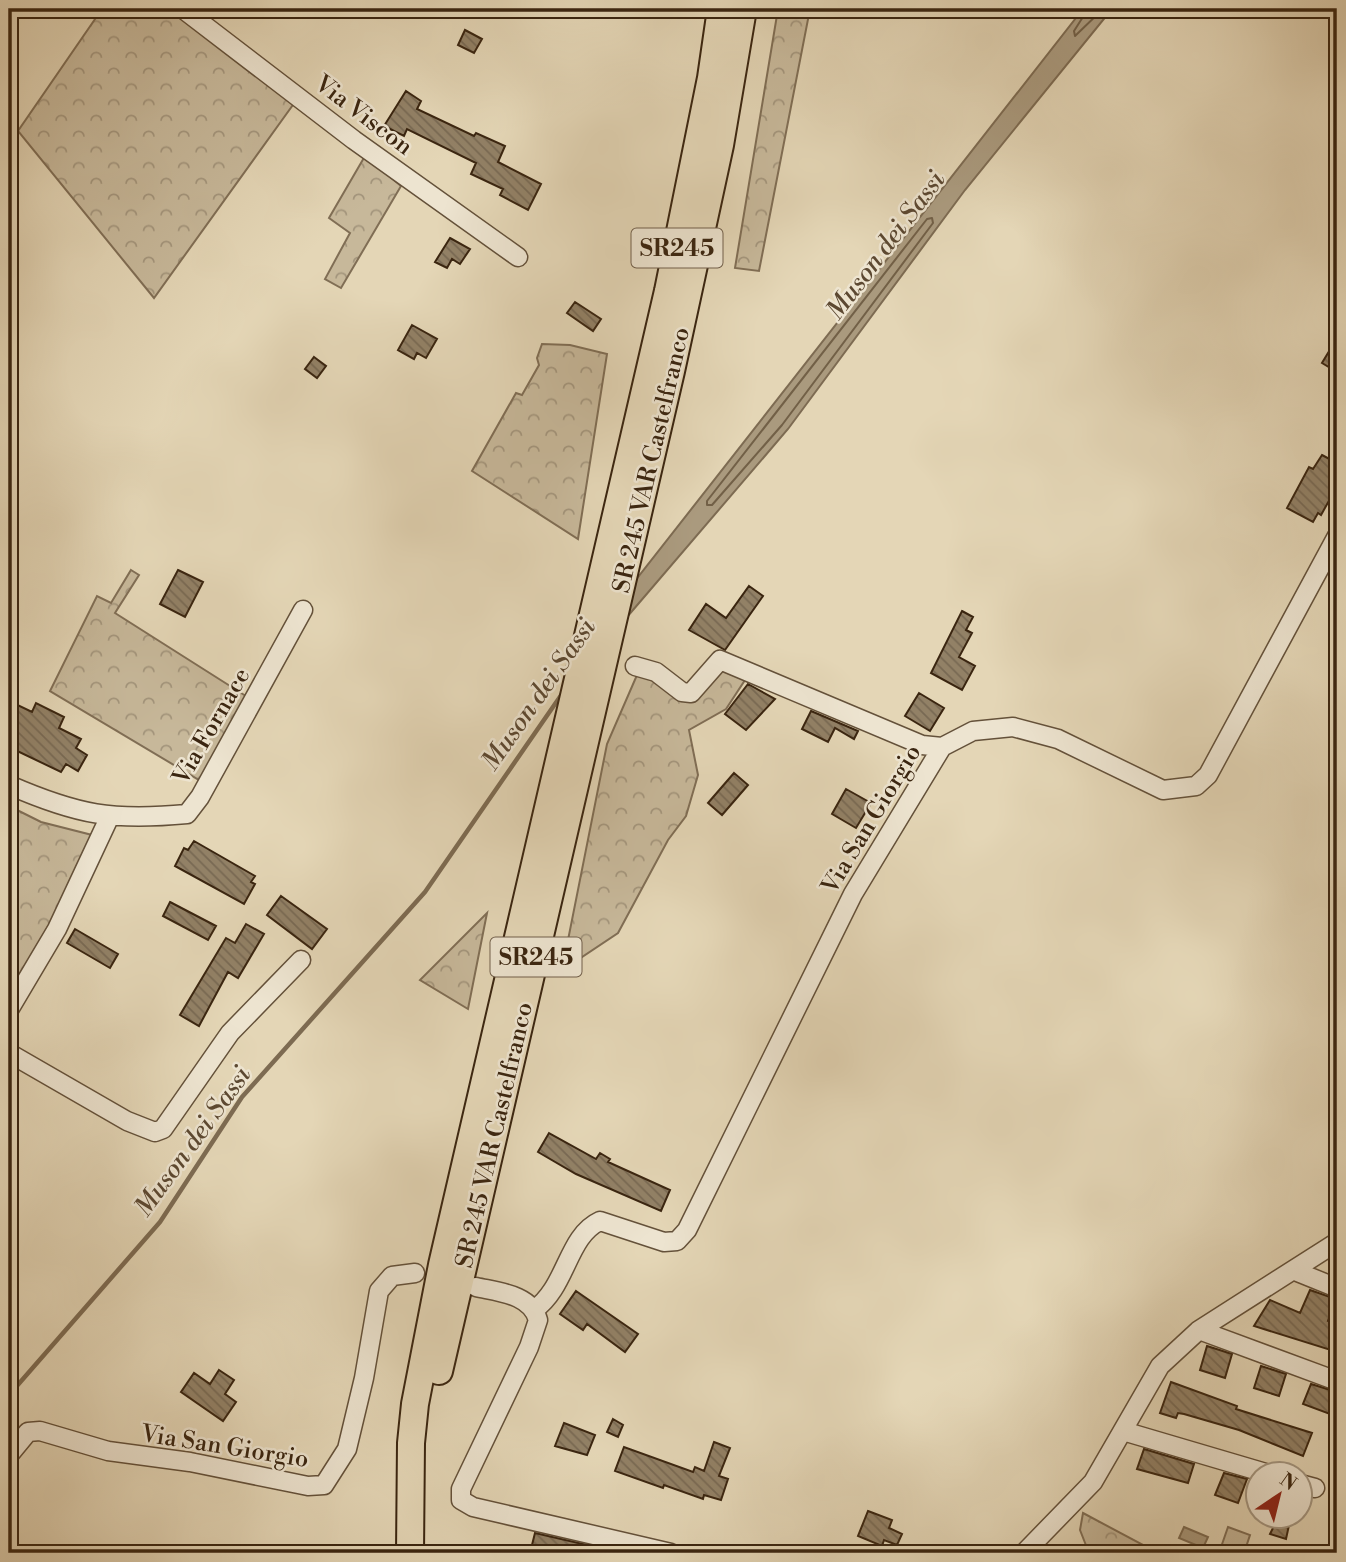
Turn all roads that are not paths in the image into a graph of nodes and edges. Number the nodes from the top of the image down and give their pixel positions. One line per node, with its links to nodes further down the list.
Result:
1 (183, 9): 4 (street, Via Viscon)
2 (721, 9): 25 (highway, SR 245 VAR Castelfranco / SR245)
3 (743, 9): 25 (highway, SR 245 VAR Castelfranco / SR245)
4 (518, 257)
5 (1337, 537): 8 (street, Via San Giorgio)
6 (303, 610): 10 (street, Via Fornace)
7 (635, 666): 8 (street)
8 (942, 747): 19 (street, Via San Giorgio)
9 (9, 785): 10 (street, Via Fornace)
10 (109, 818): 12 (street)
11 (301, 960): 13 (street)
12 (9, 1010)
13 (9, 1052)
14 (1337, 1242): 15 (street)
15 (1295, 1271): 18 (street); 20 (street)
16 (415, 1273): 23 (street, Via San Giorgio)
17 (476, 1287): 19 (street)
18 (1337, 1289)
19 (534, 1310): 28 (street)
20 (1199, 1330): 21 (street); 22 (street)
21 (1337, 1381)
22 (1123, 1431): 24 (street); 26 (street)
23 (9, 1455)
24 (1244, 1467)
25 (410, 1524): 27 (highway, SR 245 VAR Castelfranco / SR245)
26 (1034, 1550)
27 (410, 1553)
28 (671, 1553)

